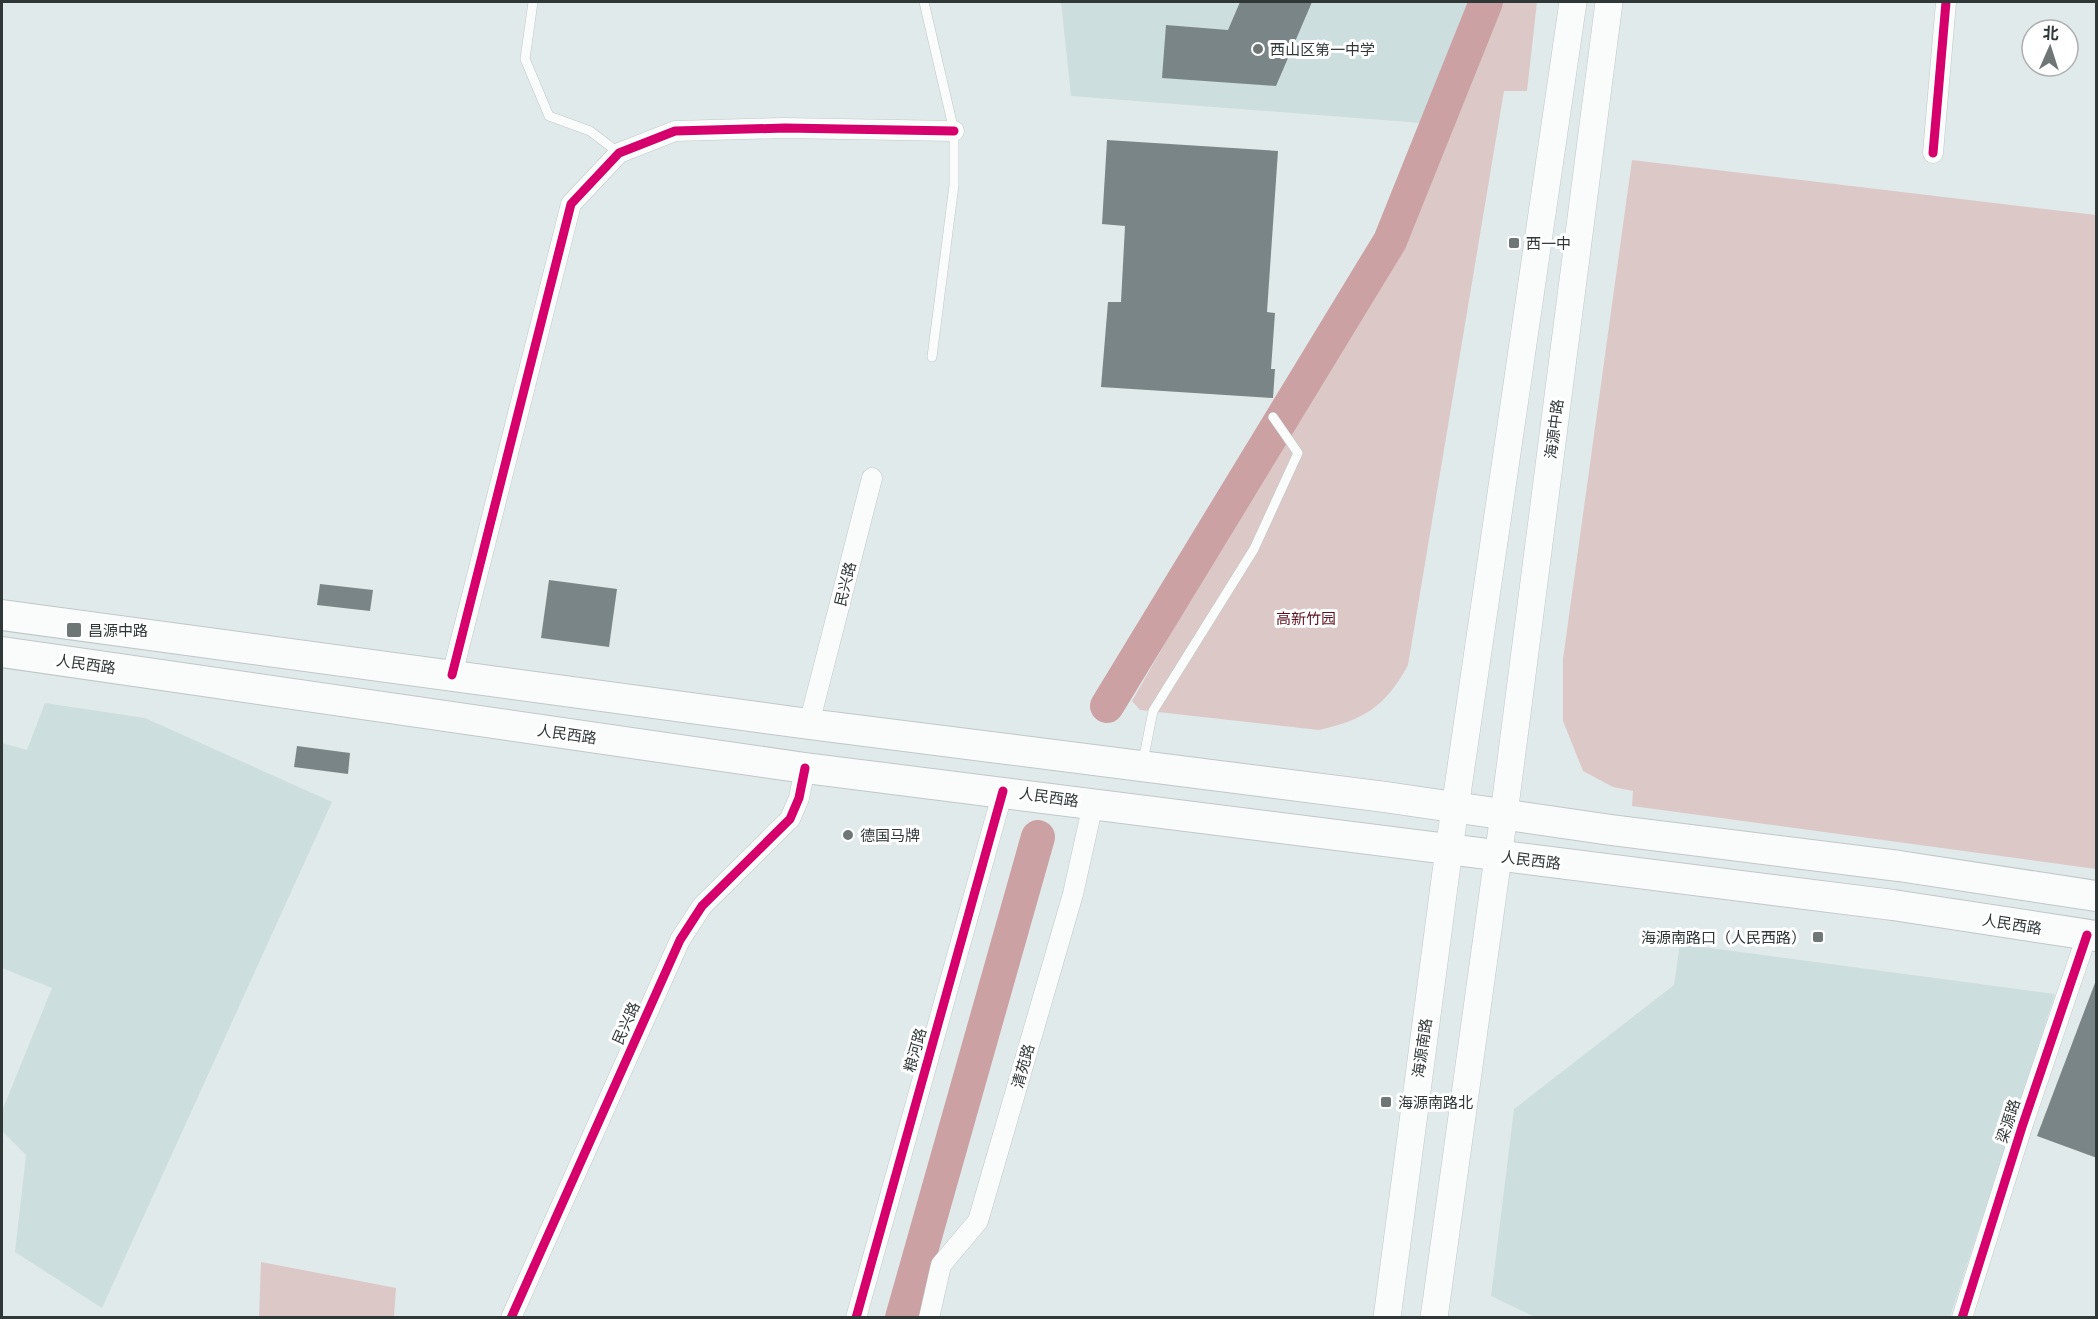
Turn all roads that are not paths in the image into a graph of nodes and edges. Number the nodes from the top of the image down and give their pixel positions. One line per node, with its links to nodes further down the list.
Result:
1 (533, 2): 7 (lane)
2 (924, 2): 6 (lane)
3 (1573, 2): 20 (main road)
4 (1608, 2): 21 (main road, 海源中路)
5 (1946, 2): 8 (street)
6 (954, 131): 7 (street); 9 (lane)
7 (619, 153): 14 (street)
8 (1933, 153)
9 (932, 357)
10 (1273, 417): 16 (lane)
11 (872, 478): 15 (street, 民兴路)
12 (2, 615): 14 (main road)
13 (2, 652): 17 (main road, 人民西路)
14 (452, 675): 15 (main road)
15 (809, 724): 16 (main road)
16 (1142, 766): 20 (main road)
17 (805, 768): 18 (main road, 人民西路); 26 (street, 民兴路)
18 (1003, 791): 19 (main road, 人民西路); 27 (street, 粮河路)
19 (1093, 804): 22 (main road, 人民西路); 28 (street, 清苑路)
20 (1455, 806): 21 (main road); 22 (main road)
21 (1504, 814): 23 (main road, 海源中路); 24 (main road)
22 (1449, 849): 23 (main road, 人民西路); 29 (main road, 海源南路)
23 (1498, 856): 25 (main road, 人民西路); 30 (main road)
24 (2097, 896)
25 (2092, 935): 31 (street, 梁源路)
26 (511, 1317)
27 (856, 1317)
28 (929, 1317)
29 (1386, 1317)
30 (1434, 1317)
31 (1962, 1317)

